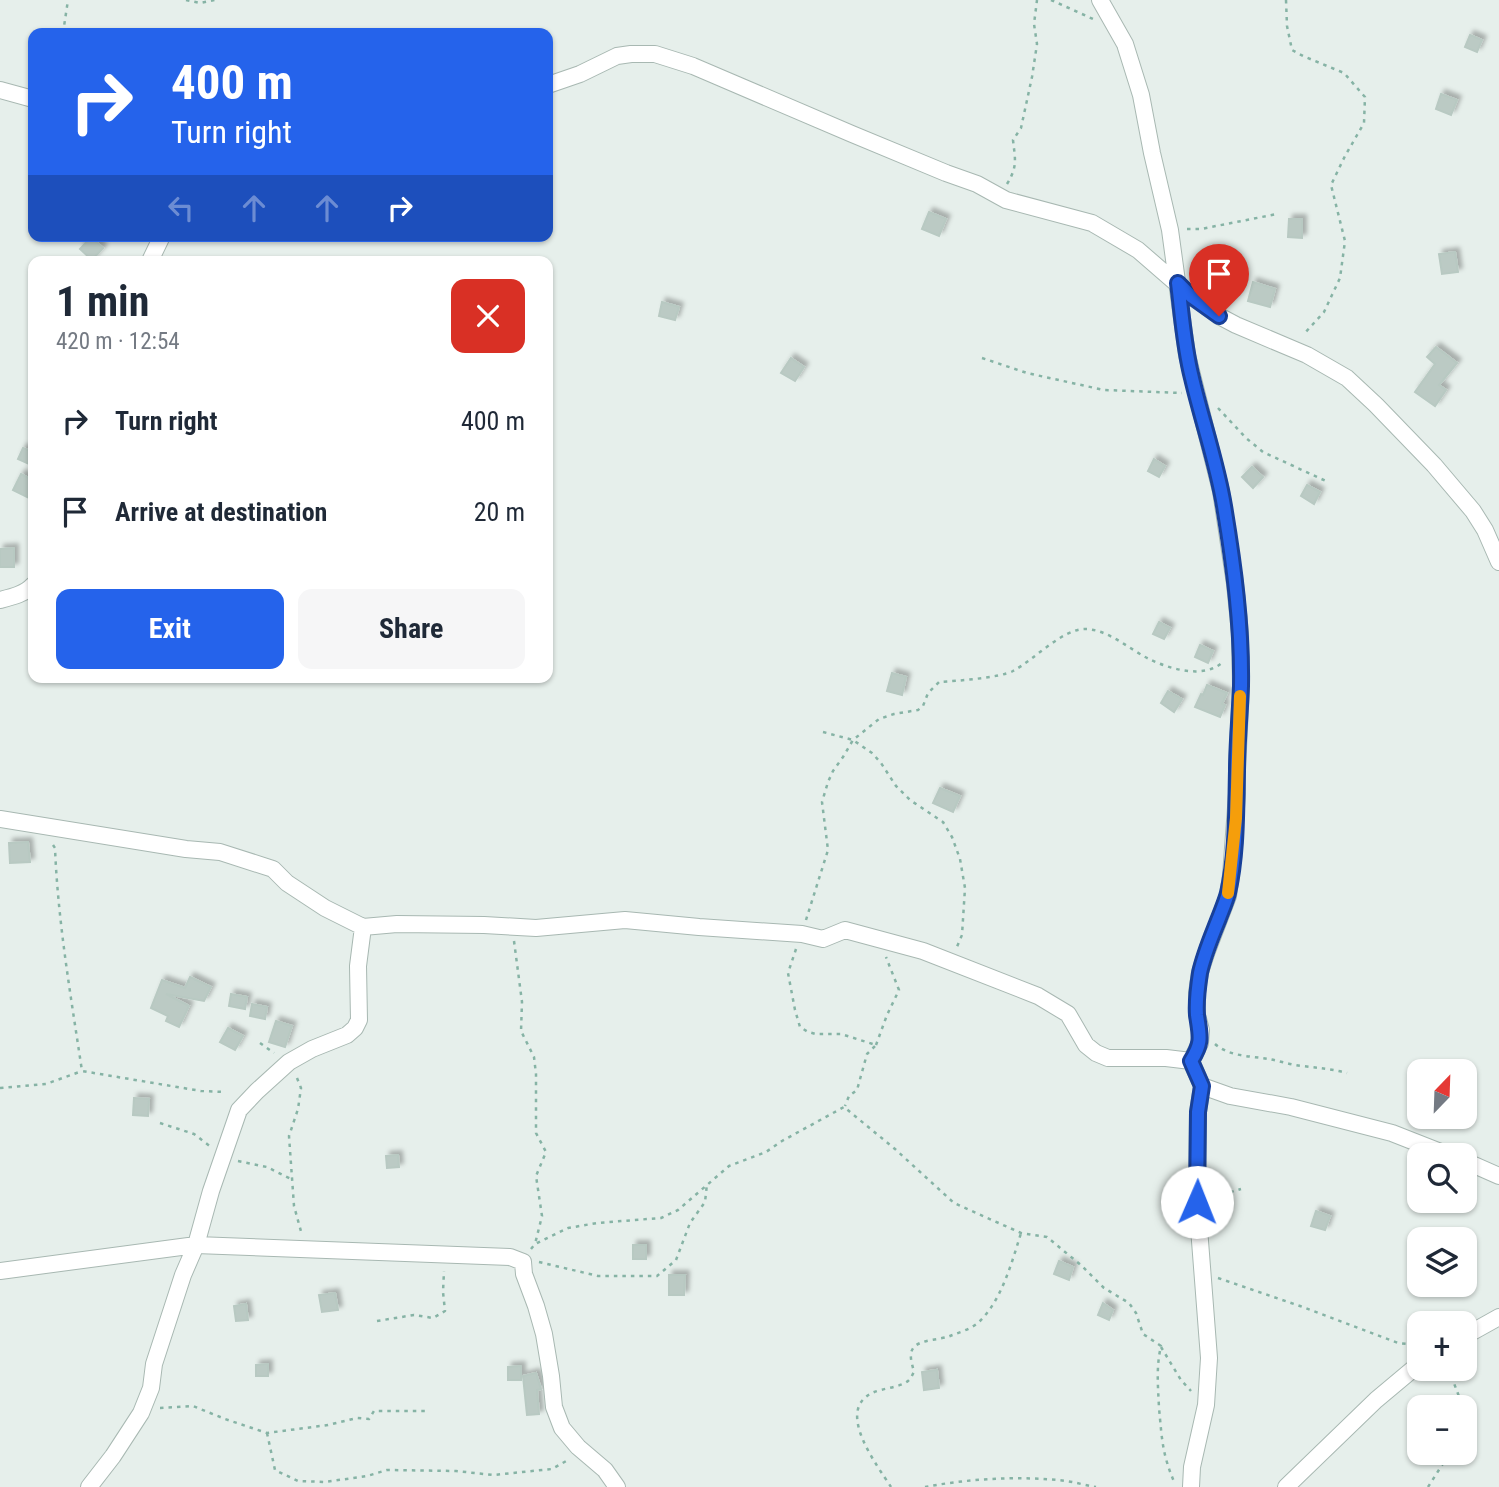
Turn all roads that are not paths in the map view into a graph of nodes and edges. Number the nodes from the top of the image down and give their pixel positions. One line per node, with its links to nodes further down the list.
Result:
1 (1100, 0): 5 (street)
2 (553, 83): 5 (street)
3 (0, 90): 4 (street)
4 (28, 98)
5 (1178, 283): 6 (street); 11 (street)
6 (1499, 562)
7 (28, 589): 8 (street)
8 (0, 600)
9 (0, 819): 10 (street)
10 (363, 927): 11 (street); 16 (street)
11 (1191, 1061): 12 (street)
12 (1202, 1086): 13 (street); 23 (street)
13 (1417, 1143)
14 (1477, 1166): 15 (street)
15 (1499, 1176)
16 (196, 1245): 17 (street); 21 (street); 22 (street)
17 (0, 1271)
18 (1499, 1317): 19 (street)
19 (1477, 1329)
20 (1407, 1374): 24 (street)
21 (89, 1487)
22 (617, 1487)
23 (1191, 1487)
24 (1286, 1487)

